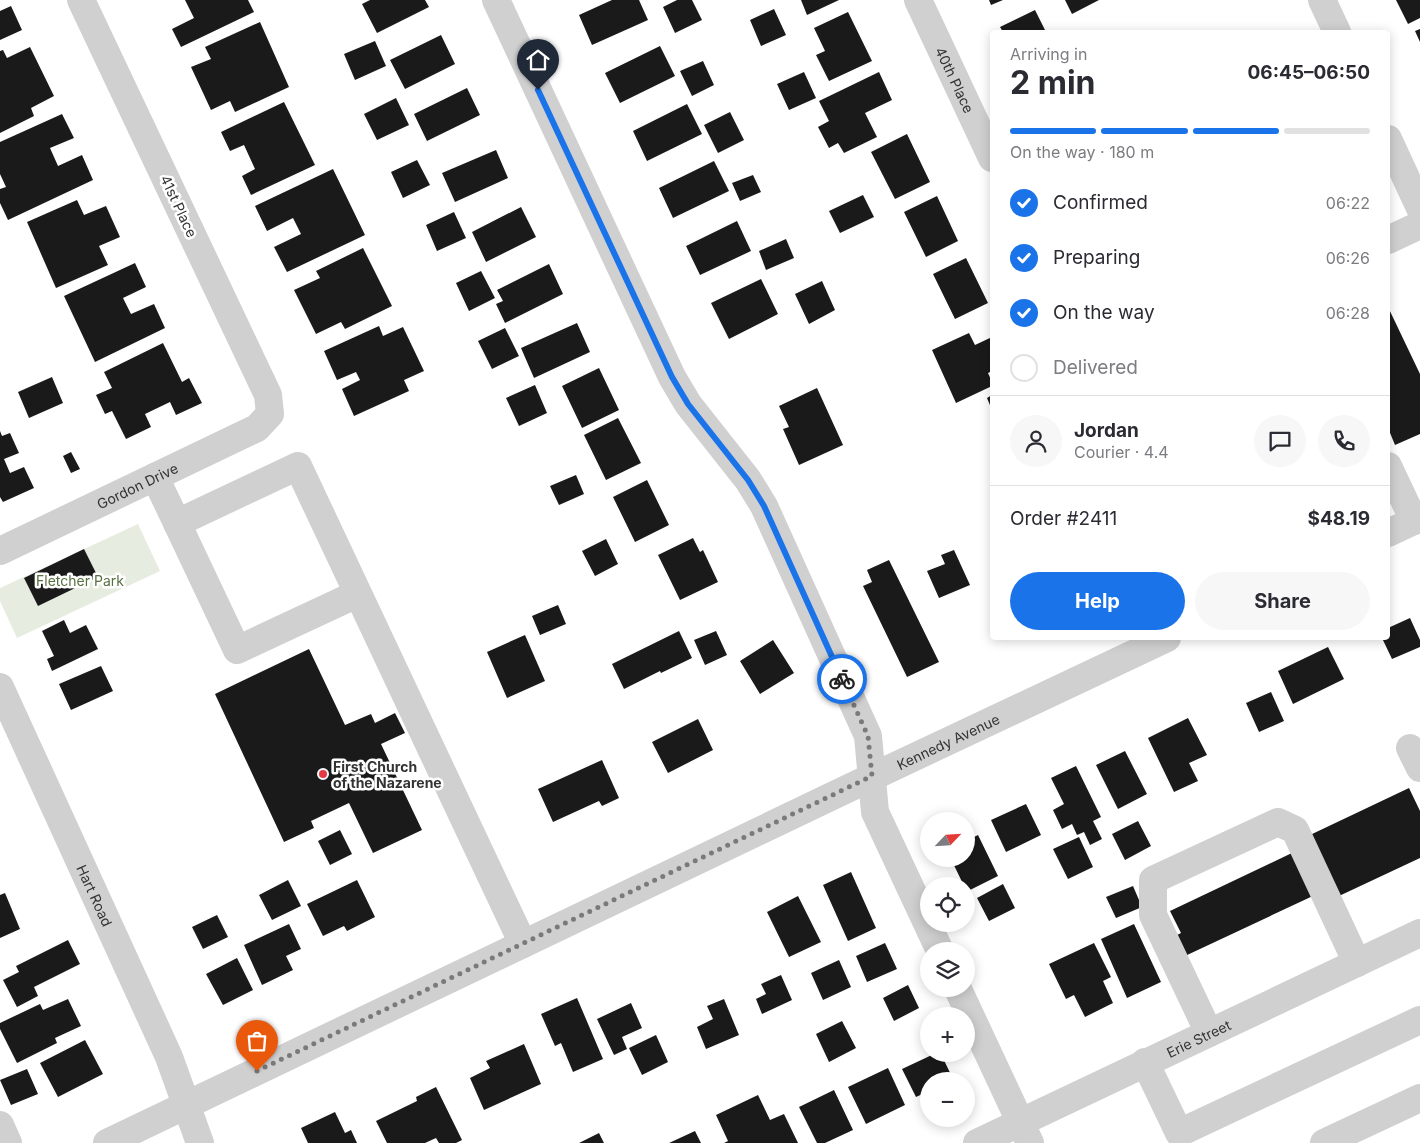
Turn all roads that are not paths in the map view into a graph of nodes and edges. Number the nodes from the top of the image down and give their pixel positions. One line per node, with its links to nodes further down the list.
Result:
1 (81, 0): 11 (street, 41st Place)
2 (496, 0): 21 (street)
3 (918, 0): 7 (street, 40th Place)
4 (1322, 0): 5 (street)
5 (1337, 30)
6 (1390, 143): 8 (street)
7 (990, 154)
8 (1420, 208)
9 (1420, 224): 10 (street)
10 (1390, 239)
11 (270, 414): 13 (street, Gordon Drive)
12 (1390, 470): 14 (street)
13 (155, 477): 15 (street); 17 (street, Gordon Drive)
14 (1417, 519): 16 (street)
15 (178, 523): 18 (street); 18 (street)
16 (1390, 532)
17 (0, 551)
18 (358, 594): 24 (street)
19 (1163, 640): 21 (street, Kennedy Avenue)
20 (0, 687): 31 (street, Hart Road)
21 (872, 776): 23 (street); 24 (street, Kennedy Avenue)
22 (1419, 937): 25 (street, Erie Street)
23 (936, 942)
24 (523, 944): 31 (street, Kennedy Avenue)
25 (1357, 963): 28 (street, Erie Street); 28 (street)
26 (962, 997): 33 (street)
27 (1420, 1020): 34 (street)
28 (1209, 1033): 29 (street, Erie Street)
29 (1145, 1062): 33 (street, Erie Street); 34 (street)
30 (1420, 1098): 39 (street)
31 (187, 1105): 36 (street, Kennedy Avenue); 37 (street, Hart Road)
32 (0, 1125): 35 (street)
33 (1025, 1133): 38 (street, Erie Street)
34 (1181, 1138)
35 (8, 1143)
36 (107, 1143)
37 (200, 1143)
38 (977, 1143)
39 (1324, 1143)

